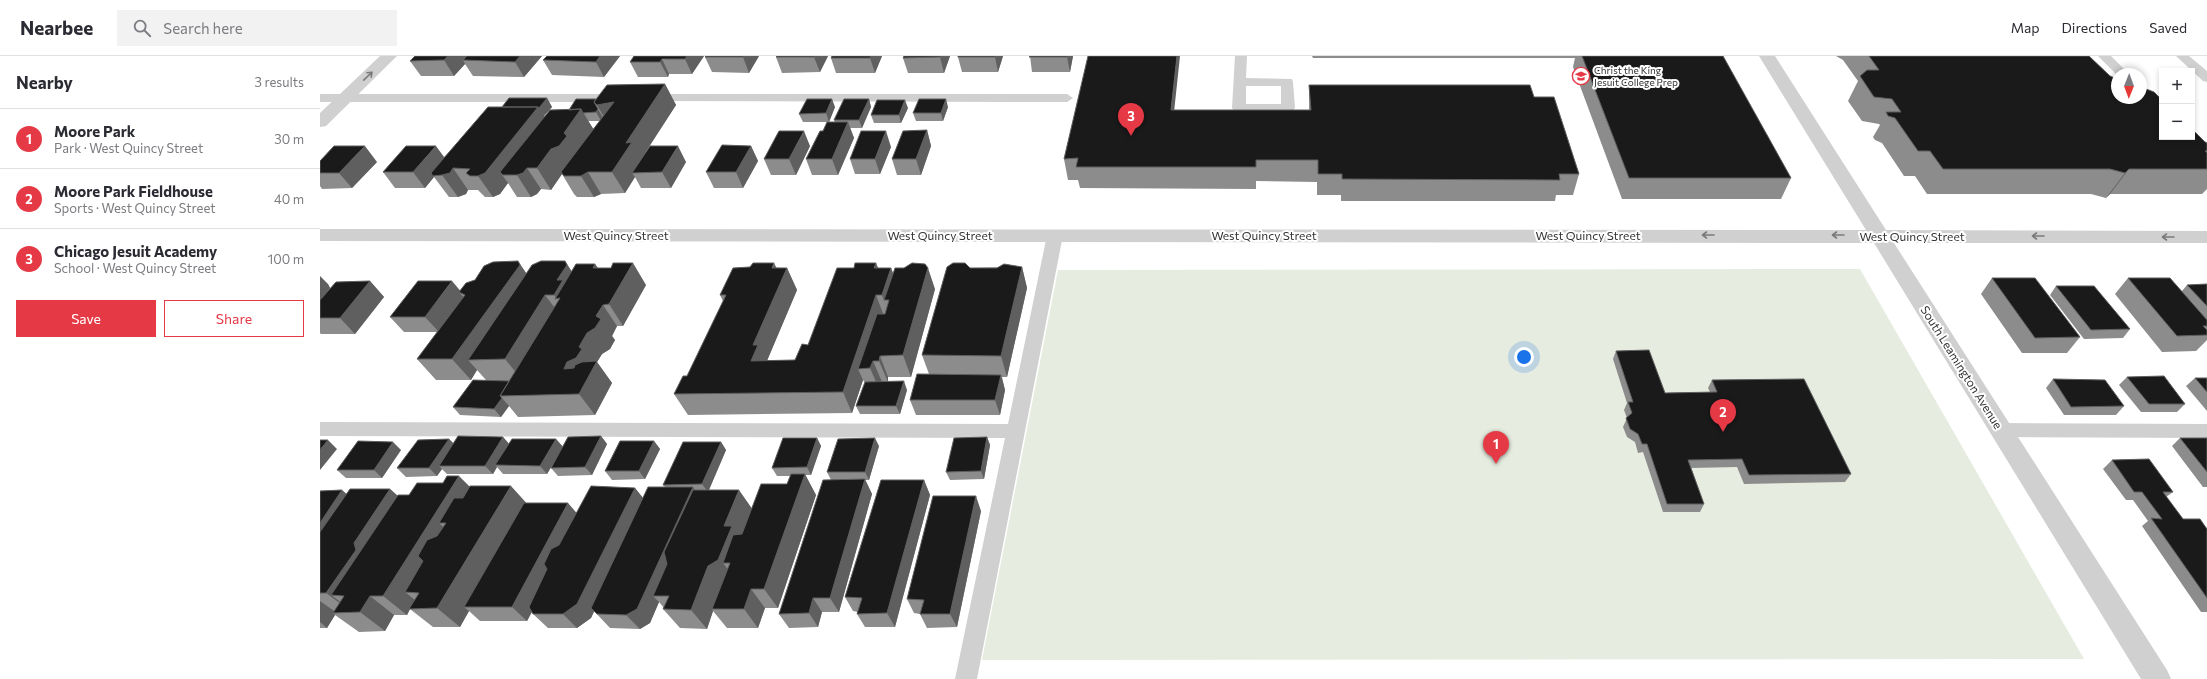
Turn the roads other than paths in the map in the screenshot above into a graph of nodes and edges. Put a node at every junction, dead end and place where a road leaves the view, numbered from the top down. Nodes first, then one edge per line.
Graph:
1 (389, 56) edge
2 (1241, 56) edge
3 (1767, 56) edge
4 (2104, 56) edge
5 (2182, 56) edge
6 (2117, 68) edge
7 (2207, 78) edge
8 (1240, 82) dead end
9 (320, 98) edge
10 (345, 98) junction
11 (1067, 98) dead end
12 (320, 122) edge
13 (320, 235) edge
14 (1055, 235) junction
15 (1879, 235) junction
16 (2207, 237) edge
17 (320, 430) edge
18 (1016, 430) junction
19 (2001, 430) junction
20 (2207, 431) edge
21 (966, 679) edge
22 (2157, 679) edge

10 -> 1 street
2 - 8 lane
3 - 15 street, South Leamington Avenue
4 - 6 lane
5 - 7 lane
9 - 10 lane
10 - 11 lane
10 - 12 street
13 - 14 street, West Quincy Street
15 -> 14 street, West Quincy Street
14 - 18 lane
16 -> 15 street, West Quincy Street
15 - 19 street, South Leamington Avenue
17 - 18 lane
18 - 21 lane
19 - 20 lane
19 - 22 street, South Leamington Avenue

